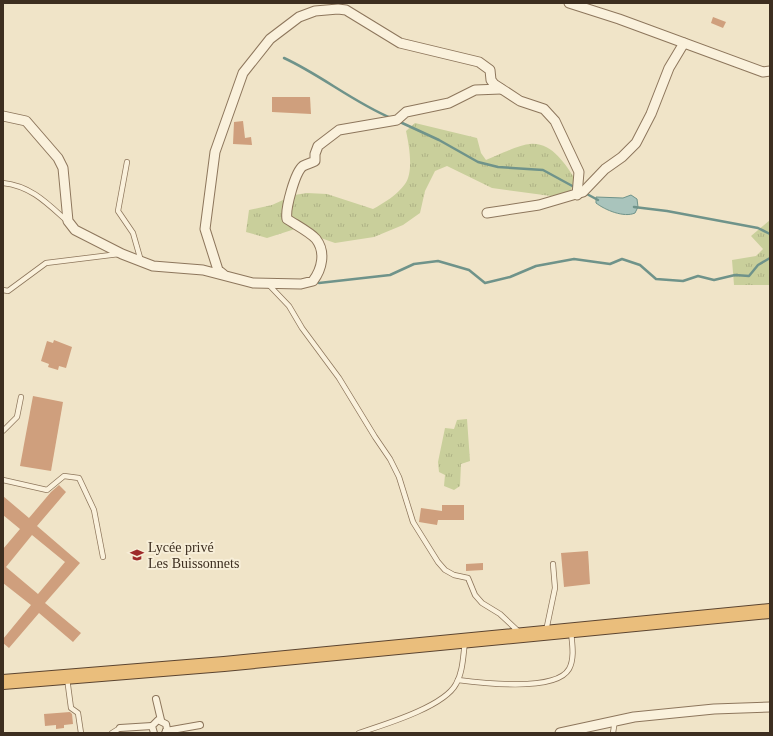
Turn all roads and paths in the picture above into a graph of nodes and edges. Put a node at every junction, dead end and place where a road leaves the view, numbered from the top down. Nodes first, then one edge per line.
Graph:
1 (568, 3) edge
2 (684, 43) junction
3 (770, 71) edge
4 (501, 89) junction
5 (3, 116) edge
6 (127, 162) dead end
7 (3, 183) edge
8 (577, 195) junction
9 (487, 214) dead end
10 (68, 222) junction
11 (122, 254) junction
12 (141, 261) junction
13 (223, 274) junction
14 (267, 283) junction
15 (3, 290) edge
16 (21, 397) dead end
17 (3, 431) edge
18 (3, 480) edge
19 (103, 556) dead end
20 (553, 564) dead end
21 (770, 611) edge
22 (571, 630) junction
23 (546, 632) junction
24 (522, 635) junction
25 (465, 640) junction
26 (67, 676) junction
27 (458, 680) junction
28 (3, 682) edge
29 (156, 700) dead end
30 (770, 707) edge
31 (161, 720) junction
32 (615, 720) junction
33 (200, 725) dead end
34 (152, 726) junction
35 (120, 728) joint
36 (165, 732) edge
37 (81, 733) edge
38 (112, 733) edge
39 (154, 733) edge
40 (359, 733) edge
41 (560, 733) edge
42 (613, 733) edge

1 - 2 street
2 - 3 street
2 - 8 street
4 - 8 street
4 - 13 street
4 - 14 street
5 - 10 street
6 - 12 lane
7 - 10 lane
8 - 9 street
10 - 11 street
11 - 12 street
11 - 15 lane
12 - 13 street
13 - 14 street
14 - 24 lane
16 - 17 lane
18 - 19 lane
20 - 23 lane
21 - 22 highway
22 - 23 highway
22 - 27 lane
23 - 24 highway
24 - 25 highway
25 - 26 highway
25 - 27 lane
26 - 28 highway
26 - 37 lane
27 - 40 lane
29 - 31 street
30 - 32 street
31 - 34 street
31 - 36 street
32 - 41 street
32 - 42 lane
33 - 36 street
34 - 35 street
34 - 39 street
35 - 38 lane

